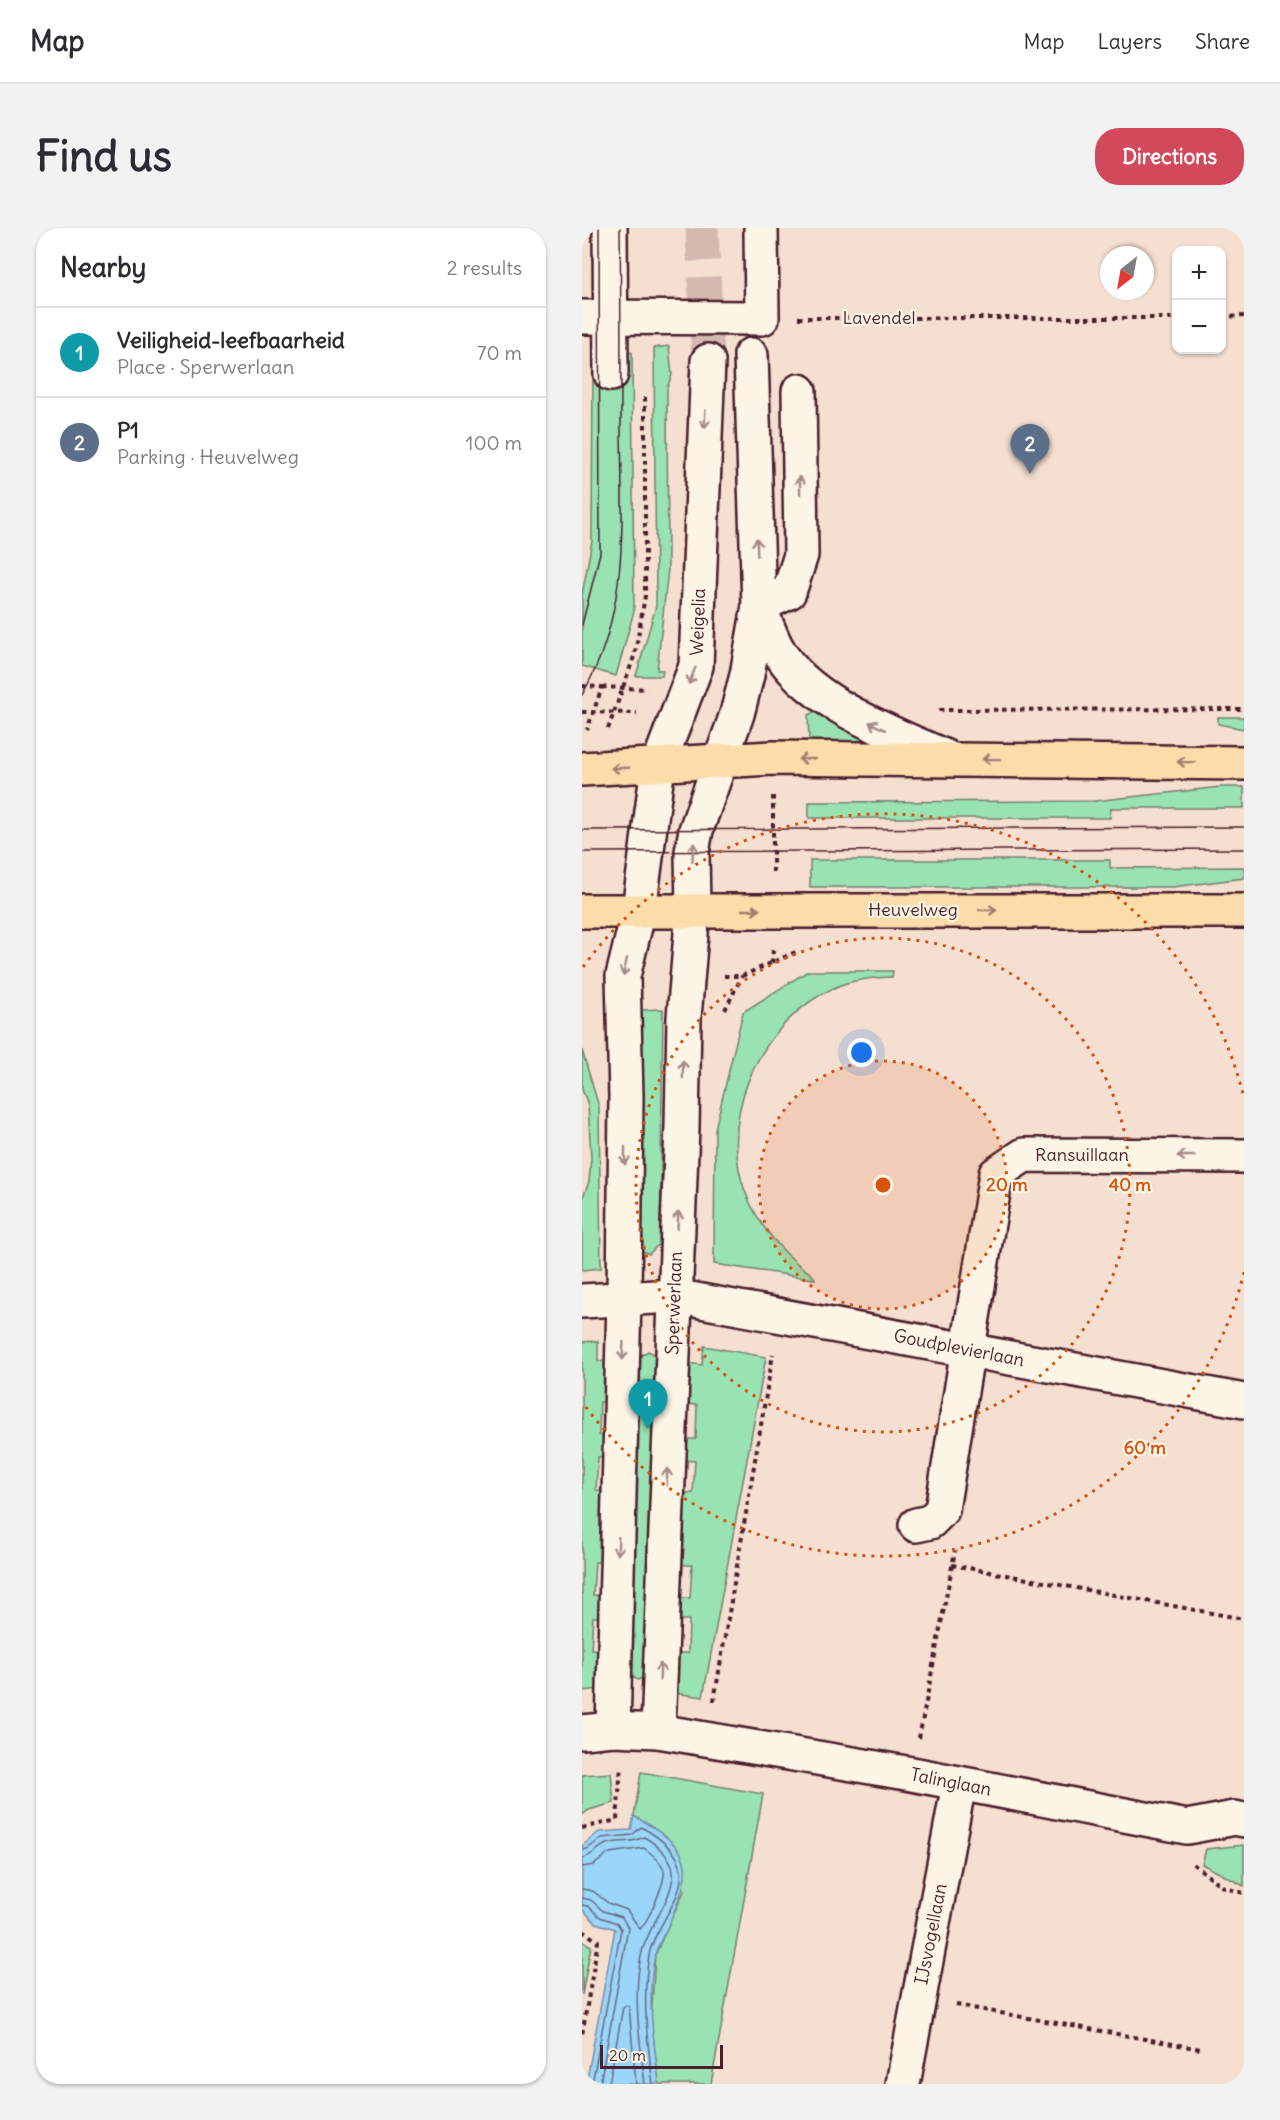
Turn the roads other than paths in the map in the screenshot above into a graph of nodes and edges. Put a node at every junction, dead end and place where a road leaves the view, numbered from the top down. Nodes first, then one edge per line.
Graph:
1 (610, 228) edge
2 (761, 228) edge
3 (596, 317) edge
4 (751, 355) dead end
5 (708, 361) tunnel mouth
6 (611, 374) dead end
7 (799, 391) dead end
8 (759, 606) junction
9 (950, 759) junction
10 (720, 763) junction
11 (1244, 763) edge
12 (658, 766) junction
13 (582, 769) edge
14 (639, 910) junction
15 (693, 910) junction
16 (582, 911) edge
17 (1244, 912) edge
18 (1244, 1156) edge
19 (674, 1296) junction
20 (624, 1299) junction
21 (582, 1301) edge
22 (966, 1349) junction
23 (1244, 1401) edge
24 (916, 1525) dead end
25 (597, 1730) edge
26 (658, 1731) junction
27 (959, 1784) junction
28 (1244, 1820) edge
29 (903, 2084) edge

1 - 3 street
2 - 3 street
3 - 6 street
8 -> 4 street
5 -> 12 street, Weigelia
8 -> 7 street
9 -> 8 street
8 - 10 street
9 -> 10 main road
11 -> 9 main road
10 - 12 main road
15 -> 10 street
12 -> 13 main road
12 - 14 street, Weigelia
14 - 15 main road, Heuvelweg
14 - 16 main road, Heuvelweg
14 -> 20 street
15 -> 17 main road, Heuvelweg
19 -> 15 street, Sperwerlaan
18 -> 22 street, Ransuillaan
19 - 20 street, Goudplevierlaan
19 - 22 street, Goudplevierlaan
26 -> 19 street, Sperwerlaan
20 - 21 street, Goudplevierlaan
20 -> 25 street
22 - 23 street, Goudplevierlaan
22 - 24 street, Ransuillaan
25 - 26 street, Talinglaan
26 - 27 street, Talinglaan
27 - 28 street, Talinglaan
27 - 29 street, IJsvogellaan

